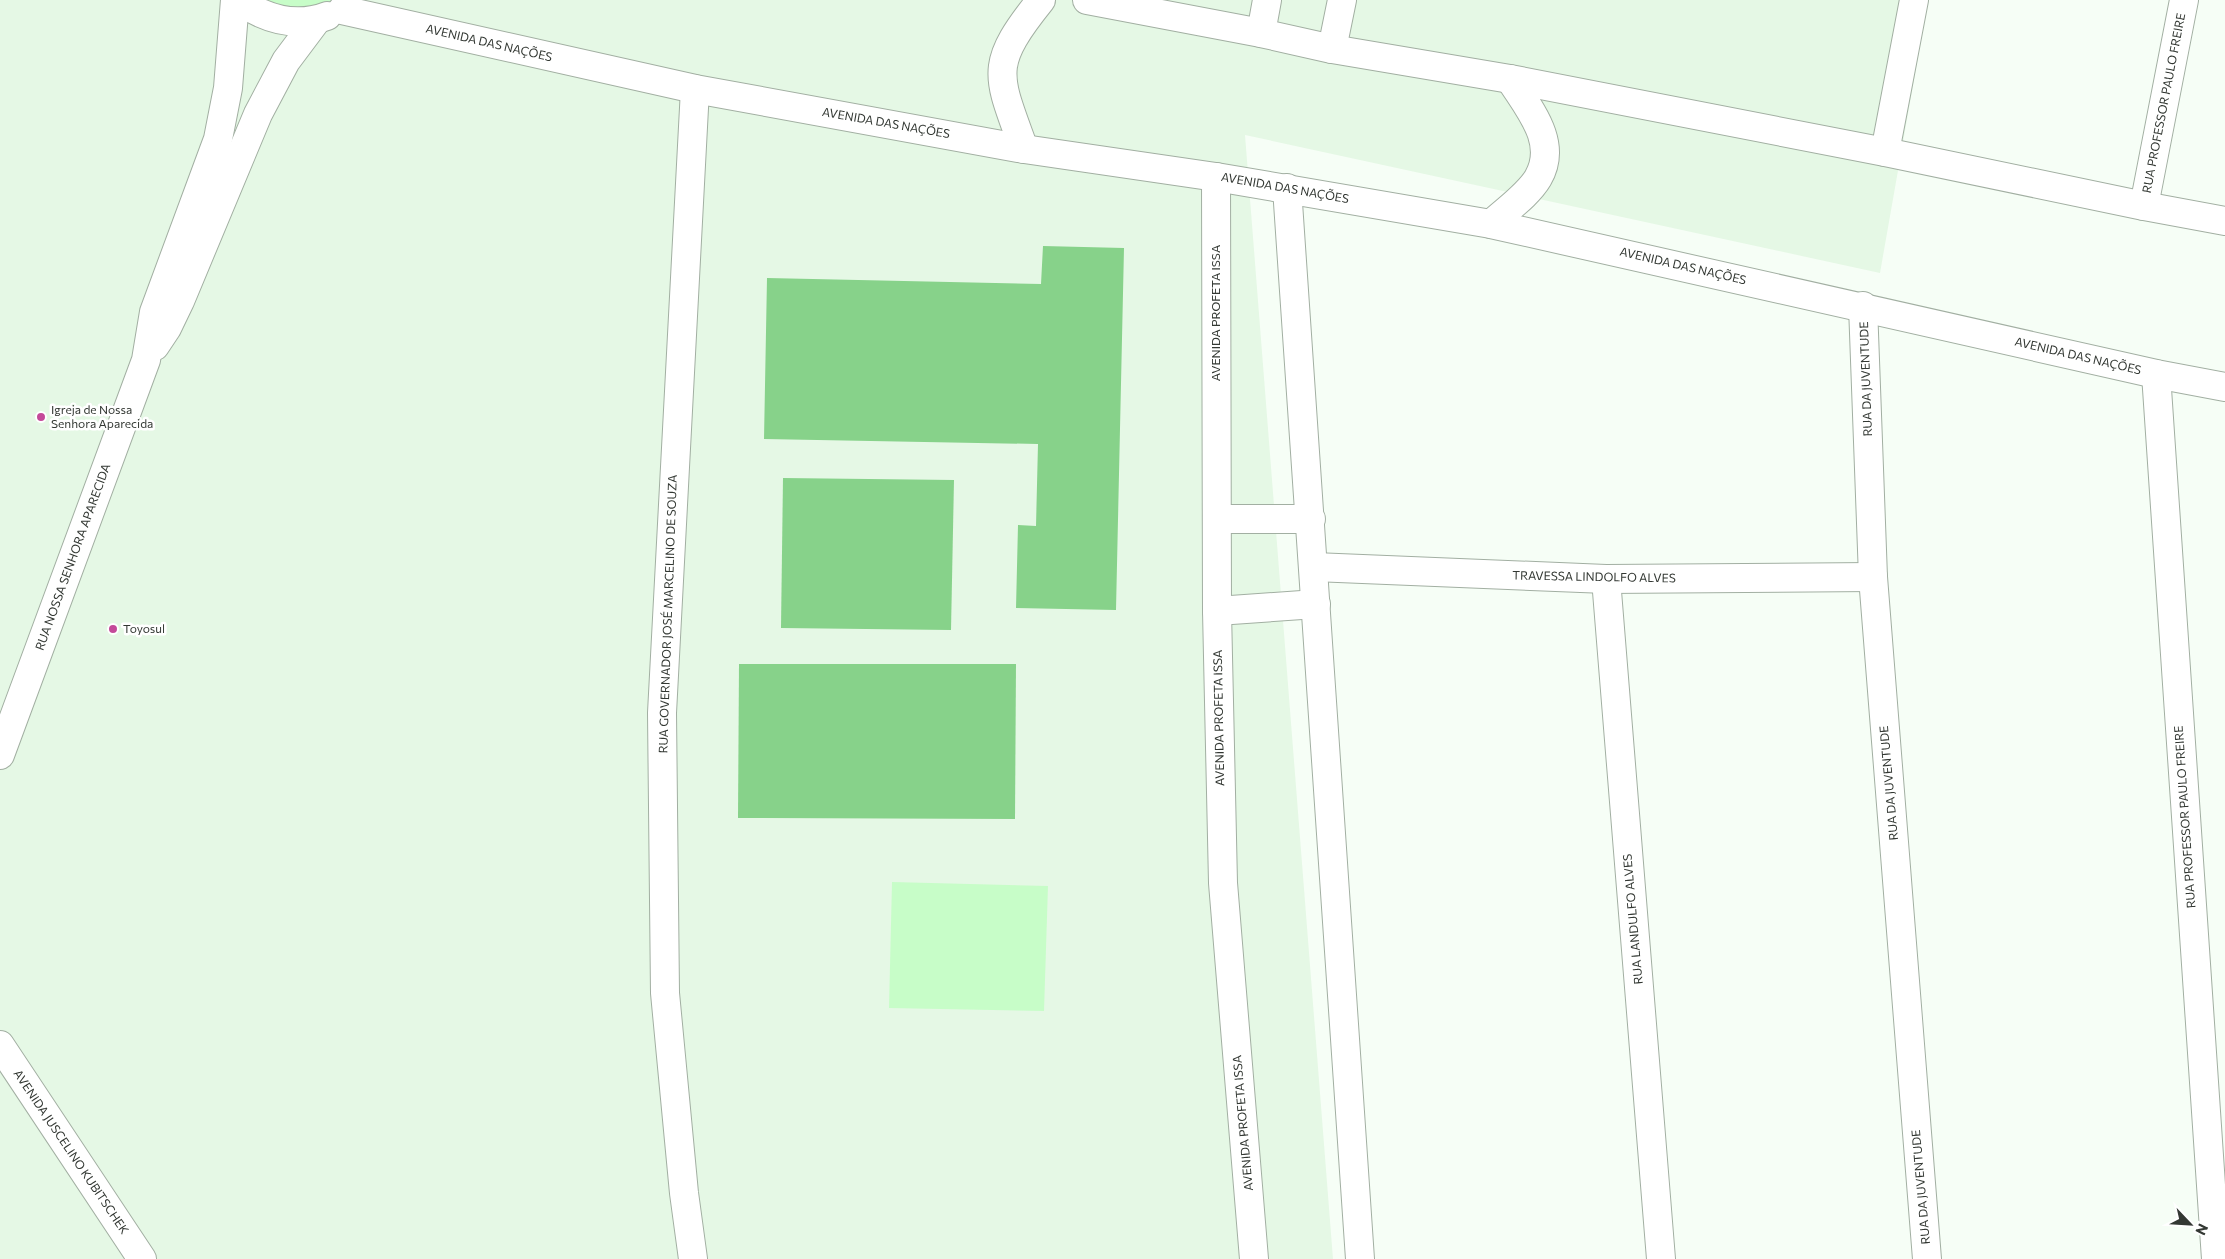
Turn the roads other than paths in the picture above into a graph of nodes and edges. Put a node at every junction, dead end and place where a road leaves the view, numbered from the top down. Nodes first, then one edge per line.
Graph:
1 (236, 0) edge
2 (1041, 0) edge
3 (1087, 0) edge
4 (1267, 0) edge
5 (1342, 0) edge
6 (1914, 0) edge
7 (2184, 0) edge
8 (348, 5) edge
9 (316, 20) junction
10 (1261, 33) junction
11 (1332, 49) junction
12 (1510, 79) junction
13 (695, 88) junction
14 (1024, 149) junction
15 (1885, 152) junction
16 (1216, 176) junction
17 (1287, 188) junction
18 (2144, 206) junction
19 (2225, 221) edge
20 (1491, 224) junction
21 (1863, 306) junction
22 (146, 360) junction
23 (2156, 374) junction
24 (2225, 387) edge
25 (1217, 519) junction
26 (1311, 519) junction
27 (1314, 567) junction
28 (1873, 577) junction
29 (1606, 579) junction
30 (1316, 604) junction
31 (1216, 611) junction
32 (0, 754) edge
33 (0, 1045) edge
34 (142, 1259) edge
35 (693, 1259) edge
36 (1254, 1259) edge
37 (1360, 1259) edge
38 (1661, 1259) edge
39 (1927, 1259) edge
40 (2216, 1259) edge

1 - 9 street
1 - 22 street, RUA NOSSA SENHORA APARECIDA
2 - 14 street
3 - 10 street
4 - 10 street
5 - 11 street
6 - 15 street
7 - 18 street, RUA PROFESSOR PAULO FREIRE
8 - 9 street
8 - 13 street, AVENIDA DAS NAÇÕES
9 - 22 street, RUA NOSSA SENHORA APARECIDA
10 - 11 street
11 - 12 street
12 - 15 street
12 - 20 street
13 - 14 street, AVENIDA DAS NAÇÕES
13 - 35 street, RUA GOVERNADOR JOSÉ MARCELINO DE SOUZA
14 - 16 street, AVENIDA DAS NAÇÕES
15 - 18 street
16 - 17 street, AVENIDA DAS NAÇÕES
16 - 25 street, AVENIDA PROFETA ISSA
17 - 20 street, AVENIDA DAS NAÇÕES
17 - 26 street
18 - 19 street
20 - 21 street, AVENIDA DAS NAÇÕES
21 - 23 street, AVENIDA DAS NAÇÕES
21 - 28 street, RUA DA JUVENTUDE
22 - 32 street, RUA NOSSA SENHORA APARECIDA
23 - 24 street, AVENIDA DAS NAÇÕES
23 - 40 street, RUA PROFESSOR PAULO FREIRE
25 - 26 street
25 - 31 street, AVENIDA PROFETA ISSA
26 - 27 street
27 - 29 street, TRAVESSA LINDOLFO ALVES
27 - 30 street
28 - 29 street, TRAVESSA LINDOLFO ALVES
28 - 39 street, RUA DA JUVENTUDE
29 - 38 street, RUA LANDULFO ALVES
30 - 31 street
30 - 37 street
31 - 36 street, AVENIDA PROFETA ISSA
33 - 34 street, AVENIDA JUSCELINO KUBITSCHEK

